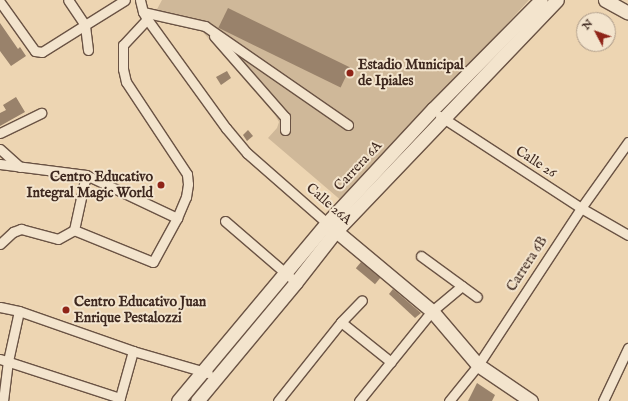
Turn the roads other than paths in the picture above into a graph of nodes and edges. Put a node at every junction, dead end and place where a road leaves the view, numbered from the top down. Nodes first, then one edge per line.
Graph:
1 (68, 0) edge
2 (125, 0) edge
3 (140, 0) edge
4 (541, 0) edge
5 (557, 0) edge
6 (605, 0) edge
7 (0, 2) edge
8 (628, 12) edge
9 (145, 16) junction
10 (85, 25) junction
11 (205, 26) junction
12 (88, 50) dead end
13 (433, 109) junction
14 (41, 113) dead end
15 (443, 119) junction
16 (348, 125) dead end
17 (285, 130) dead end
18 (0, 133) edge
19 (628, 142) edge
20 (0, 149) edge
21 (0, 164) edge
22 (20, 167) junction
23 (86, 176) junction
24 (581, 208) junction
25 (177, 218) junction
26 (225, 221) dead end
27 (331, 227) junction
28 (74, 230) junction
29 (628, 235) edge
30 (0, 244) edge
31 (421, 256) dead end
32 (286, 272) junction
33 (296, 282) junction
34 (462, 286) junction
35 (477, 297) dead end
36 (362, 300) dead end
37 (0, 307) edge
38 (432, 310) junction
39 (19, 311) junction
40 (341, 322) junction
41 (628, 348) edge
42 (133, 351) junction
43 (4, 360) edge
44 (391, 362) junction
45 (478, 365) junction
46 (205, 371) junction
47 (216, 380) junction
48 (120, 399) edge
49 (3, 401) edge
50 (178, 401) edge
51 (196, 401) edge
52 (278, 401) edge
53 (359, 401) edge
54 (449, 401) edge
55 (531, 401) edge
56 (603, 401) edge

1 - 10 street
2 - 10 street
3 - 9 street, Calle 26A
4 - 13 street, Carrera 6A
5 - 15 street, Carrera 6A
6 - 8 street
7 - 10 street
9 - 11 street
9 - 25 street
9 - 27 street, Calle 26A
10 - 12 street
11 - 16 street
11 - 17 street
13 - 15 street, Calle 26
13 - 27 street, Carrera 6A
14 - 18 street
15 - 24 street, Calle 26
15 - 27 street, Carrera 6A
19 - 24 street, Carrera 6B
20 - 22 street
21 - 22 street
22 - 23 street
23 - 25 street
23 - 28 street
24 - 29 street, Calle 26
24 - 45 street, Carrera 6B
25 - 28 street
26 - 32 street
27 - 32 street, Carrera 6A
27 - 33 street, Carrera 6A
27 - 38 street, Calle 26A
28 - 30 street
31 - 34 street
32 - 33 street
32 - 46 street, Carrera 6A
33 - 47 street, Carrera 6A
34 - 35 street
34 - 38 street
36 - 40 street
37 - 39 street
38 - 44 street
38 - 45 street, Calle 26A
39 - 42 street
39 - 43 street
40 - 44 street
40 - 52 street
41 - 56 street
42 - 46 street
42 - 48 street
43 - 48 street
43 - 49 street
44 - 53 street
45 - 54 street, Carrera 6B
45 - 55 street, Calle 26A
46 - 47 street
46 - 50 street, Carrera 6A
47 - 51 street, Carrera 6A

